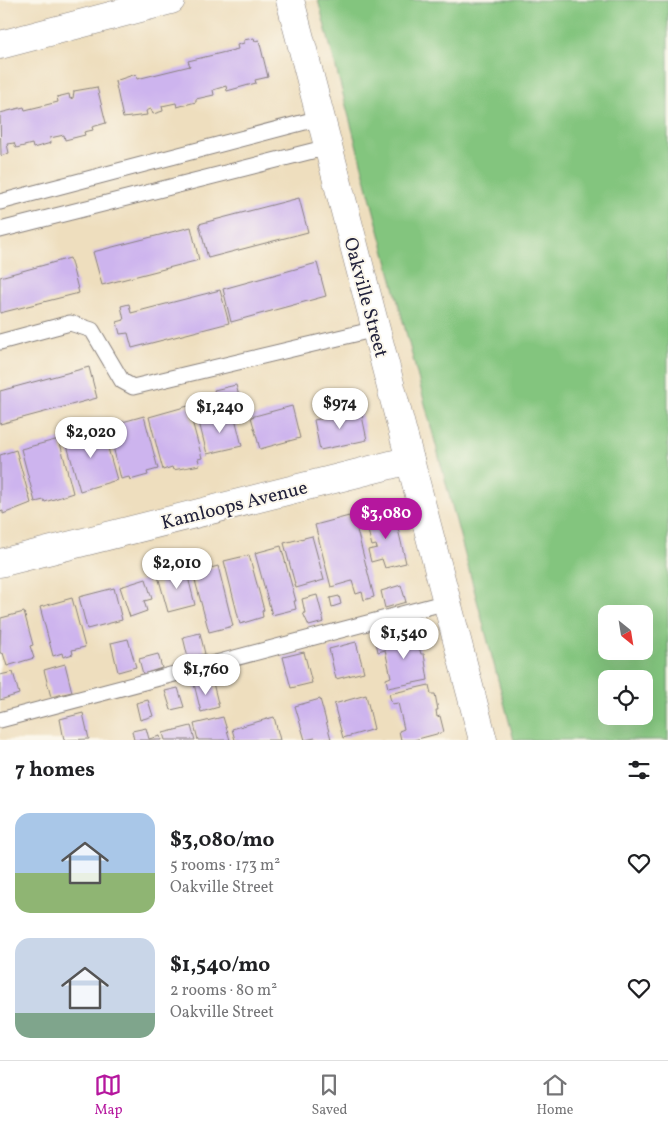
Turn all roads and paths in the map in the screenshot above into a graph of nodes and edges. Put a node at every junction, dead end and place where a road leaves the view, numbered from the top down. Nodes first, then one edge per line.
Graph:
1 (171, 0) edge
2 (290, 0) edge
3 (0, 45) edge
4 (320, 118) junction
5 (328, 146) junction
6 (0, 202) edge
7 (0, 230) edge
8 (376, 329) junction
9 (0, 342) edge
10 (410, 460) junction
11 (0, 563) edge
12 (447, 602) junction
13 (0, 720) edge
14 (483, 740) edge

1 - 3 street
2 - 4 street, Oakville Street
4 - 5 street, Oakville Street
4 - 6 lane
5 - 7 lane
5 - 8 street, Oakville Street
8 - 9 lane
8 - 10 street, Oakville Street
10 - 11 street, Kamloops Avenue
10 - 12 street, Oakville Street
12 - 13 lane
12 - 14 street, Oakville Street

